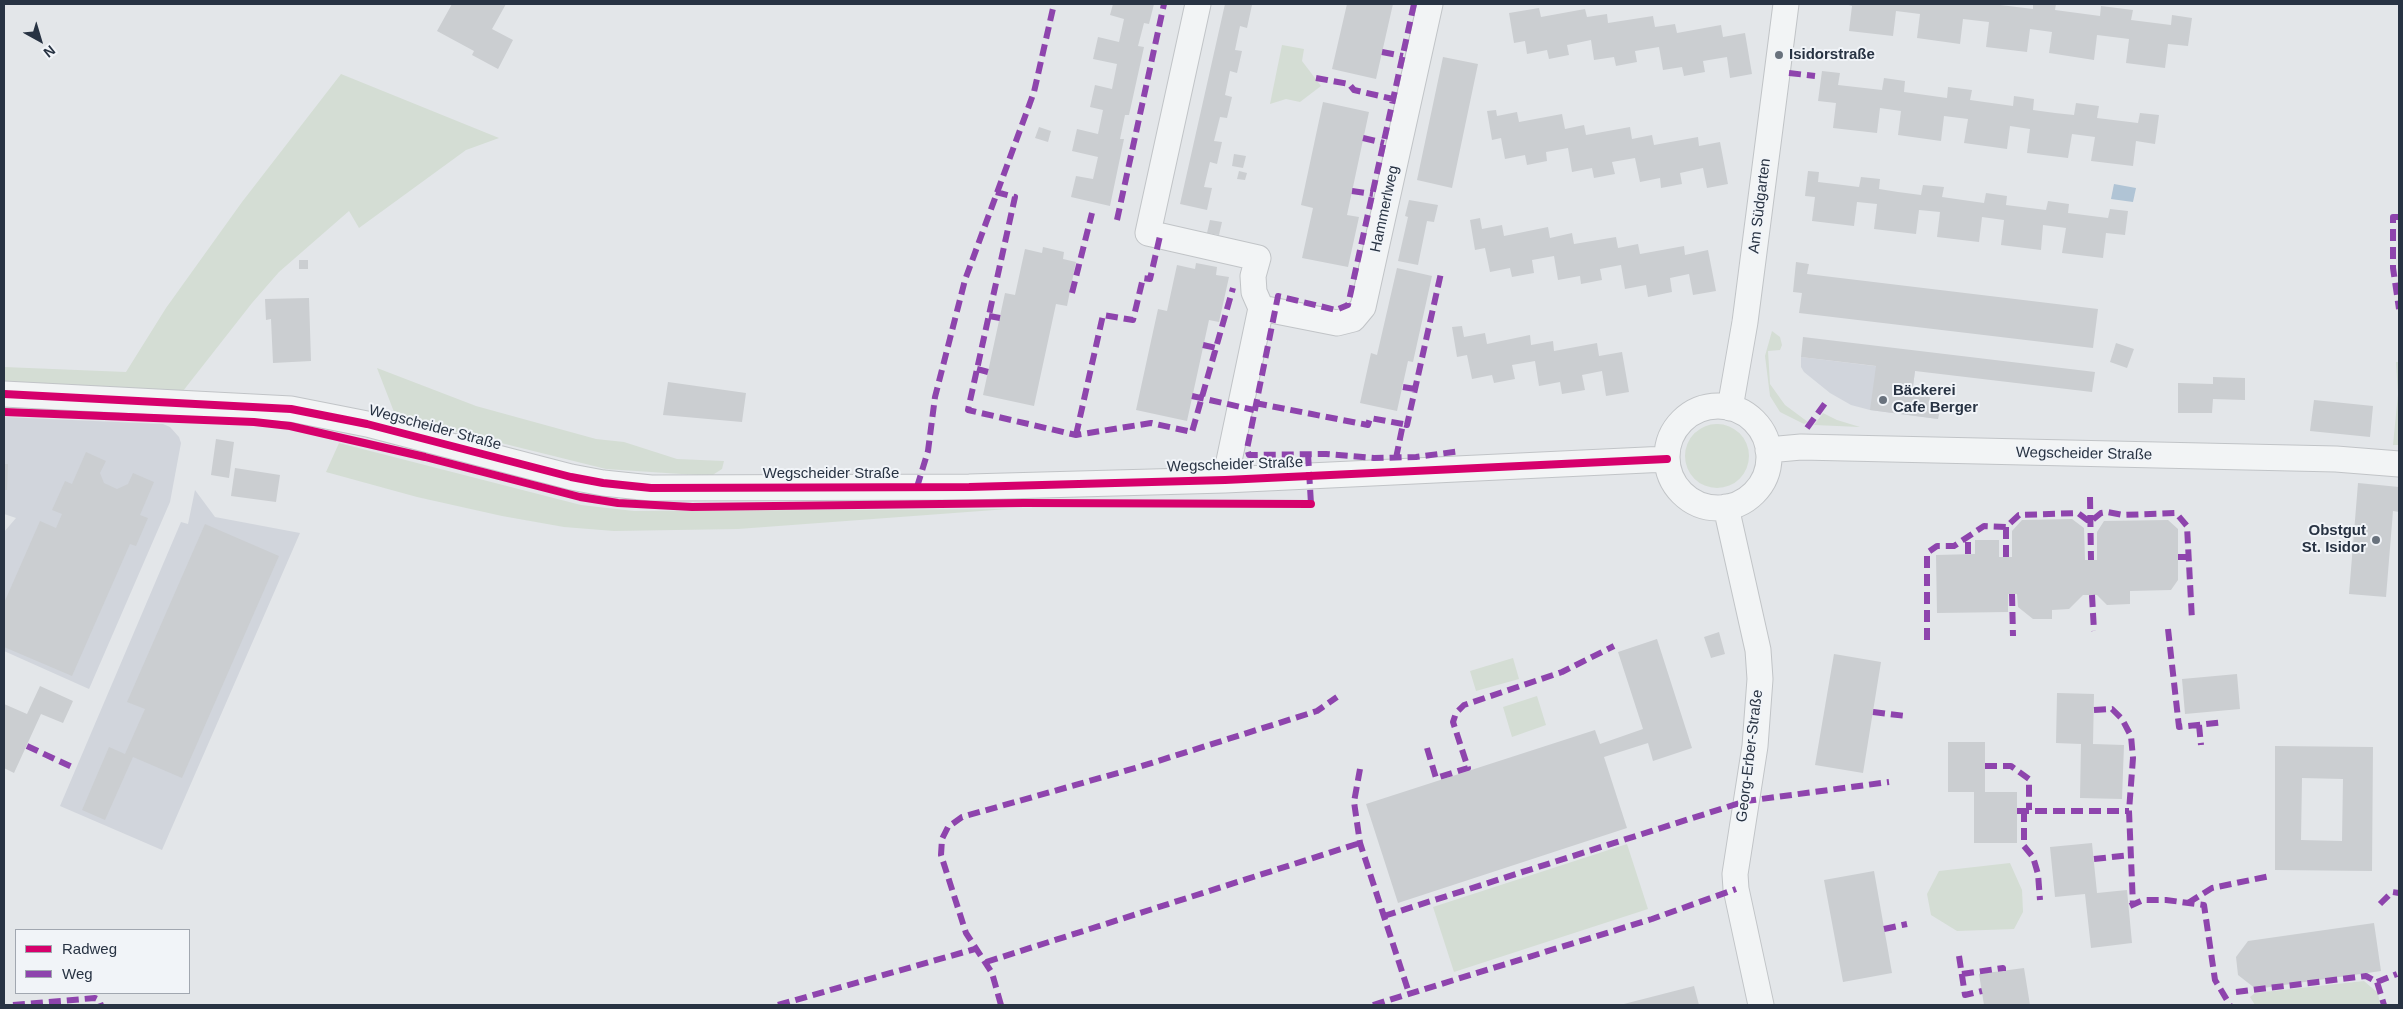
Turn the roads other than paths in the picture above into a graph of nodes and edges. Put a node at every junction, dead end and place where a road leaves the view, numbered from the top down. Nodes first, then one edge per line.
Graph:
1 (1198, 4) edge
2 (1430, 4) edge
3 (1786, 4) edge
4 (1262, 308) junction
5 (4, 394) edge
6 (1730, 408) junction
7 (1768, 450) junction
8 (1666, 459) junction
9 (2399, 464) edge
10 (1225, 480) junction
11 (1726, 508) junction
12 (1761, 1005) edge

1 - 4 street
2 - 4 street, Hammerlweg
3 - 6 street, Am Südgarten
4 - 10 street
5 - 10 street, Wegscheider Straße
6 - 7 street
6 - 8 street
7 - 9 street, Wegscheider Straße
7 - 11 street
8 - 10 street, Wegscheider Straße
8 - 11 street
11 - 12 street, Georg-Erber-Straße

